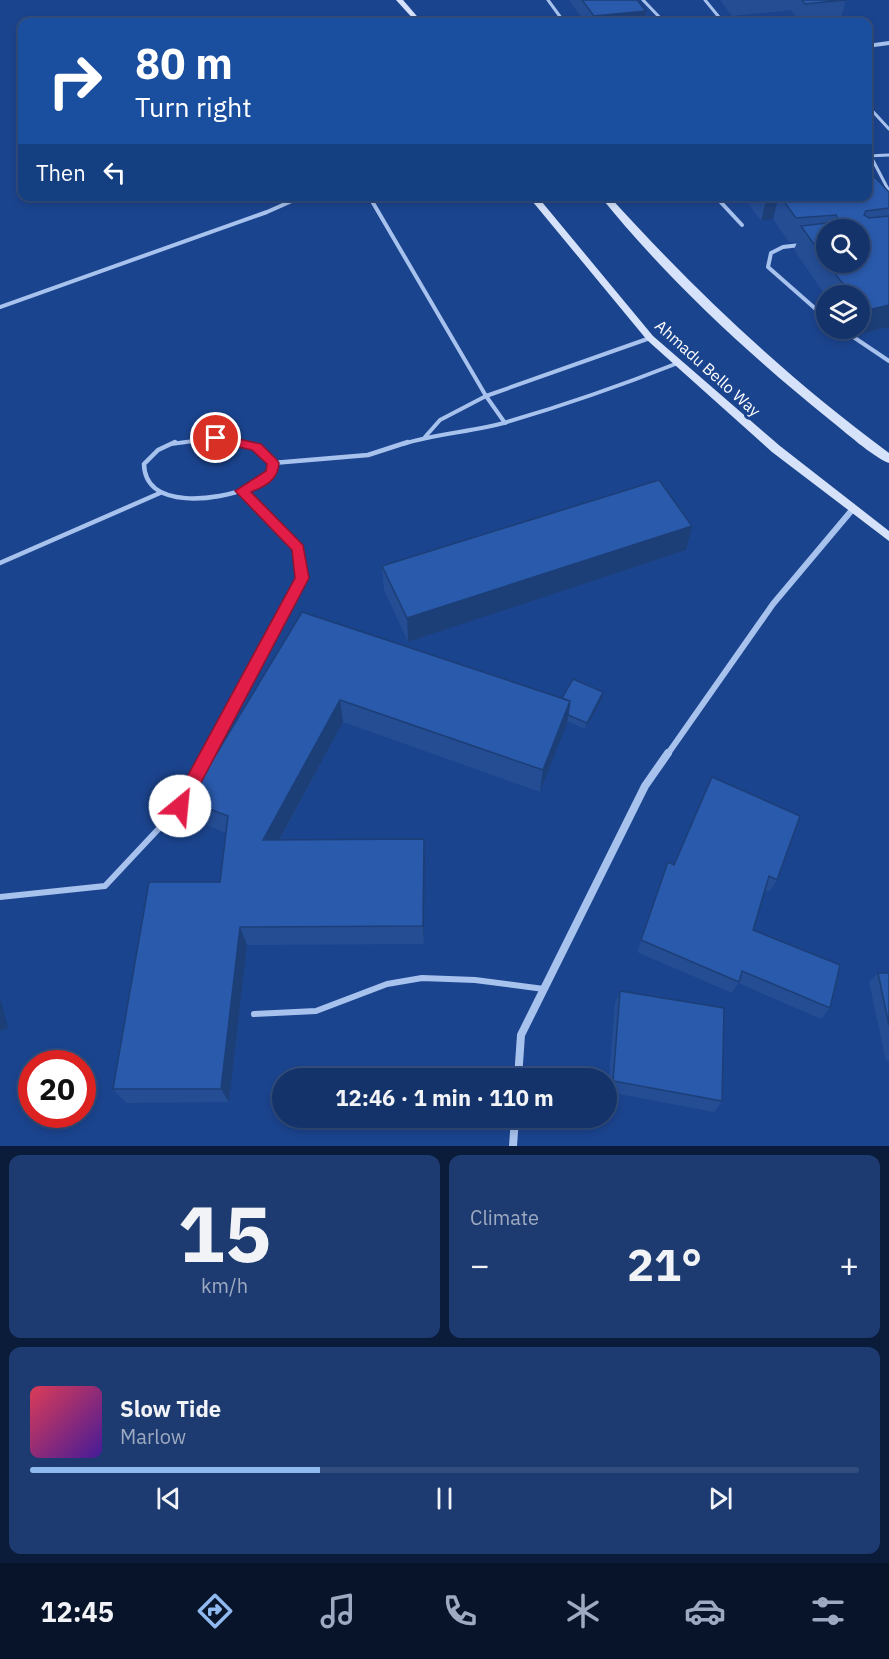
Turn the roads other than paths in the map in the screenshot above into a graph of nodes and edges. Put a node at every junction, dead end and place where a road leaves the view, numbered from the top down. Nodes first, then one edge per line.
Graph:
1 (399, 0) edge
2 (548, 0) edge
3 (644, 0) edge
4 (705, 0) edge
5 (415, 18) edge
6 (561, 18) edge
7 (660, 18) edge
8 (720, 18) edge
9 (889, 44) edge
10 (872, 46) edge
11 (872, 110) edge
12 (889, 129) edge
13 (889, 155) edge
14 (872, 156) edge
15 (872, 161) edge
16 (889, 191) edge
17 (292, 201) edge
18 (372, 201) edge
19 (536, 201) edge
20 (609, 201) edge
21 (720, 201) edge
22 (742, 225) dead end
23 (805, 245) edge
24 (0, 307) edge
25 (816, 309) edge
26 (650, 338) junction
27 (856, 339) edge
28 (889, 361) edge
29 (678, 363) junction
30 (486, 396) junction
31 (505, 423) junction
32 (424, 438) junction
33 (889, 459) edge
34 (273, 463) junction
35 (242, 491) junction
36 (160, 493) junction
37 (852, 510) junction
38 (889, 537) edge
39 (0, 563) edge
40 (0, 897) edge
41 (544, 989) junction
42 (254, 1014) dead end
43 (519, 1068) edge
44 (514, 1128) edge
45 (513, 1146) edge

1 - 5 main road
2 - 6 lane
3 - 7 lane
4 - 8 lane
9 - 10 street
11 - 12 lane
13 - 14 lane
15 - 16 lane
17 - 24 lane
18 - 30 lane
19 - 26 main road, Ahmadu Bello Way
20 - 33 main road
21 - 22 lane
23 - 25 lane
26 - 29 main road, Ahmadu Bello Way
26 - 30 lane
27 - 28 lane
29 - 31 lane
29 - 37 main road, Ahmadu Bello Way
30 - 31 lane
30 - 32 lane
31 - 32 lane
32 - 34 lane
34 - 35 lane
34 - 36 lane
35 - 36 lane
35 - 40 lane
36 - 39 lane
37 - 38 main road, Ahmadu Bello Way
37 - 41 street
41 - 42 lane
41 - 43 street
44 - 45 street

